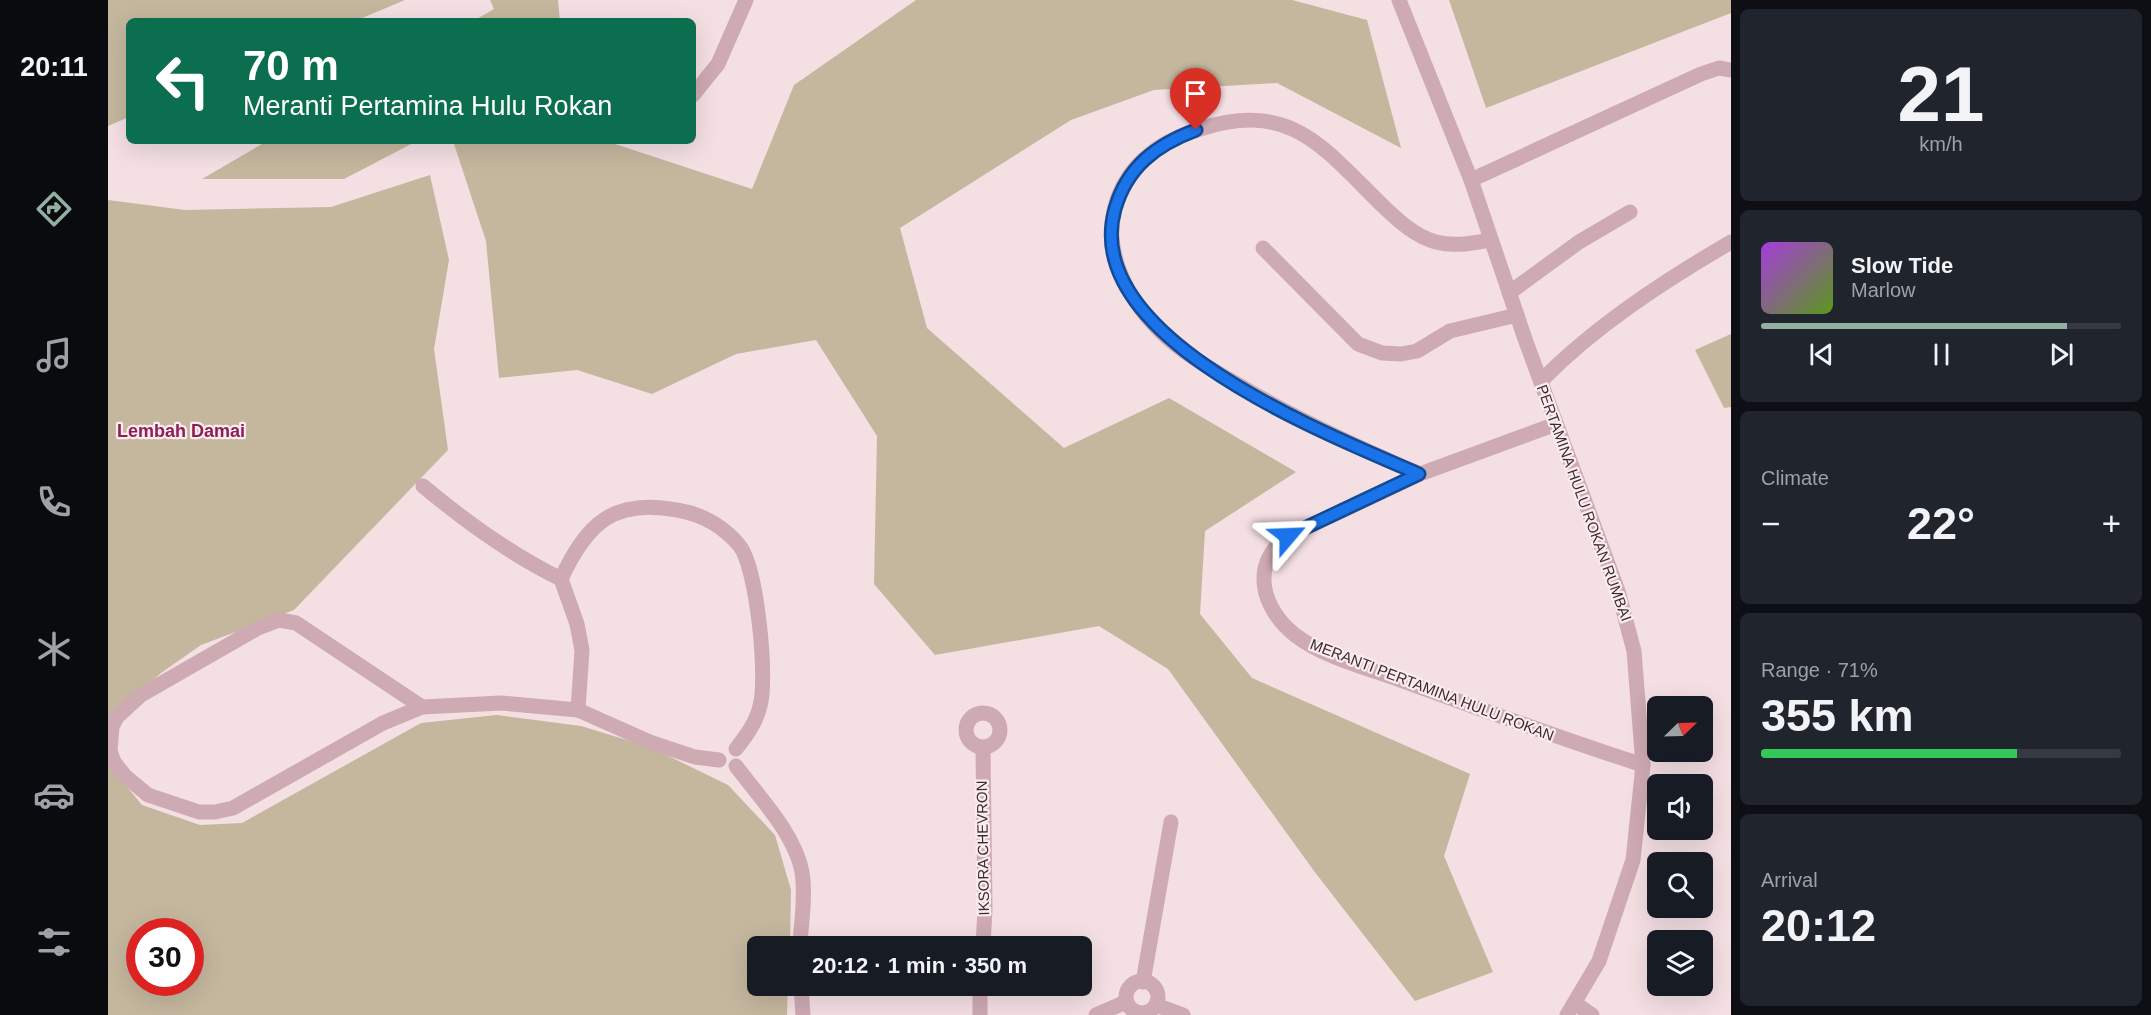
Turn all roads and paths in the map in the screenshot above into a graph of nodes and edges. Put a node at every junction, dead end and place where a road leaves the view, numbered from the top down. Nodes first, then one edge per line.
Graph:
1 (746, 0) edge
2 (1399, 0) edge
3 (1731, 70) edge
4 (696, 91) edge
5 (1471, 180) junction
6 (1630, 212) dead end
7 (1490, 240) junction
8 (1731, 242) edge
9 (1263, 248) dead end
10 (1509, 293) junction
11 (1517, 315) junction
12 (1541, 381) junction
13 (1556, 424) junction
14 (1419, 474) junction
15 (423, 486) dead end
16 (561, 579) junction
17 (422, 707) junction
18 (579, 710) junction
19 (735, 749) junction
20 (982, 749) dead end
21 (719, 760) junction
22 (1643, 765) junction
23 (736, 766) junction
24 (1171, 822) dead end
25 (801, 936) edge
26 (984, 936) edge
27 (1143, 981) junction
28 (802, 996) edge
29 (980, 996) edge
30 (1126, 1002) junction
31 (1155, 1005) junction
32 (1571, 1009) edge
33 (803, 1015) edge
34 (980, 1015) edge
35 (1096, 1015) edge
36 (1183, 1015) edge
37 (1592, 1015) edge

1 - 4 street
2 - 5 street, PERTAMINA HULU ROKAN RUMBAI
3 - 5 street
5 - 7 street, PERTAMINA HULU ROKAN RUMBAI
6 - 10 street
7 - 10 street, PERTAMINA HULU ROKAN RUMBAI
7 - 14 street
8 - 12 street
9 - 11 street
10 - 11 street, PERTAMINA HULU ROKAN RUMBAI
11 - 12 street, PERTAMINA HULU ROKAN RUMBAI
12 - 13 street, PERTAMINA HULU ROKAN RUMBAI
13 - 14 street, MERANTI PERTAMINA HULU ROKAN
13 - 22 street, PERTAMINA HULU ROKAN RUMBAI
14 - 22 street, MERANTI PERTAMINA HULU ROKAN
15 - 16 street
16 - 18 street
16 - 19 street
17 - 17 street
17 - 18 street
18 - 21 street
19 - 21 street
19 - 23 street
20 - 26 street, IKSORA CHEVRON
21 - 23 street
22 - 32 street, PERTAMINA HULU ROKAN RUMBAI
23 - 25 street
24 - 27 street
27 - 30 street
27 - 31 street
28 - 33 street
29 - 34 street
30 - 31 street
30 - 35 street
31 - 36 street
32 - 37 street

